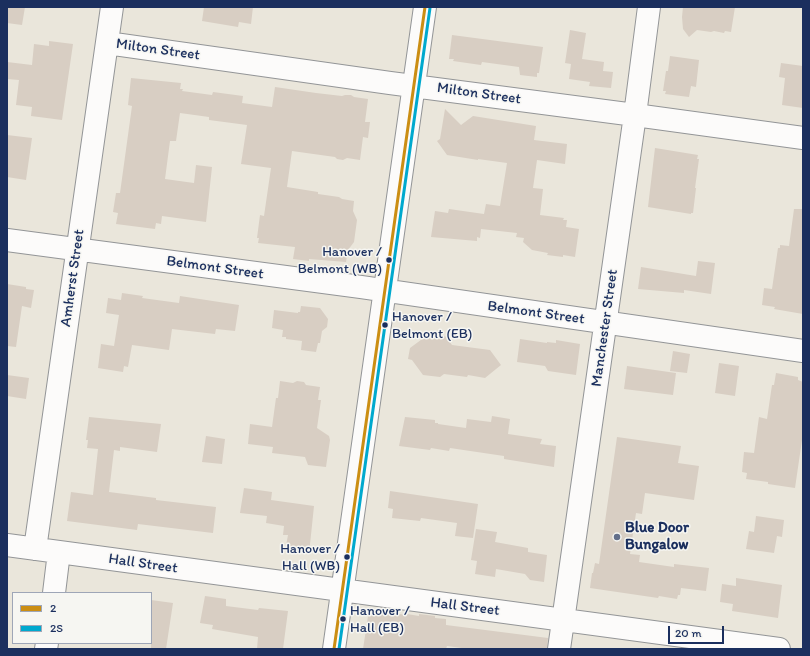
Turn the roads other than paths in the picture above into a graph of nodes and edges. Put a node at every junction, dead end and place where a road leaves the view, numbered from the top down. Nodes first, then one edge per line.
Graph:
1 (112, 7) edge
2 (425, 7) edge
3 (649, 7) edge
4 (107, 42) junction
5 (414, 86) junction
6 (635, 115) junction
7 (803, 138) edge
8 (7, 240) edge
9 (77, 249) junction
10 (385, 291) junction
11 (605, 323) junction
12 (803, 351) edge
13 (7, 545) edge
14 (35, 549) junction
15 (60, 552) junction
16 (341, 591) junction
17 (54, 592) edge
18 (564, 620) junction
19 (334, 649) edge
20 (559, 649) edge
21 (779, 649) edge

1 - 4 street, Amherst Street
2 - 5 street
3 - 6 street, Manchester Street
4 - 5 street, Milton Street
4 - 9 street, Amherst Street
5 - 6 street, Milton Street
5 - 10 street
6 - 7 street, Milton Street
6 - 11 street, Manchester Street
8 - 9 street, Belmont Street
9 - 10 street, Belmont Street
9 - 14 street, Amherst Street
10 - 11 street, Belmont Street
10 - 16 street
11 - 12 street, Belmont Street
11 - 18 street, Manchester Street
13 - 14 street, Hall Street
14 - 15 street, Hall Street
15 - 16 street, Hall Street
15 - 17 street
16 - 18 street, Hall Street
16 - 19 street
18 - 20 street, Manchester Street
18 - 21 street, Hall Street

